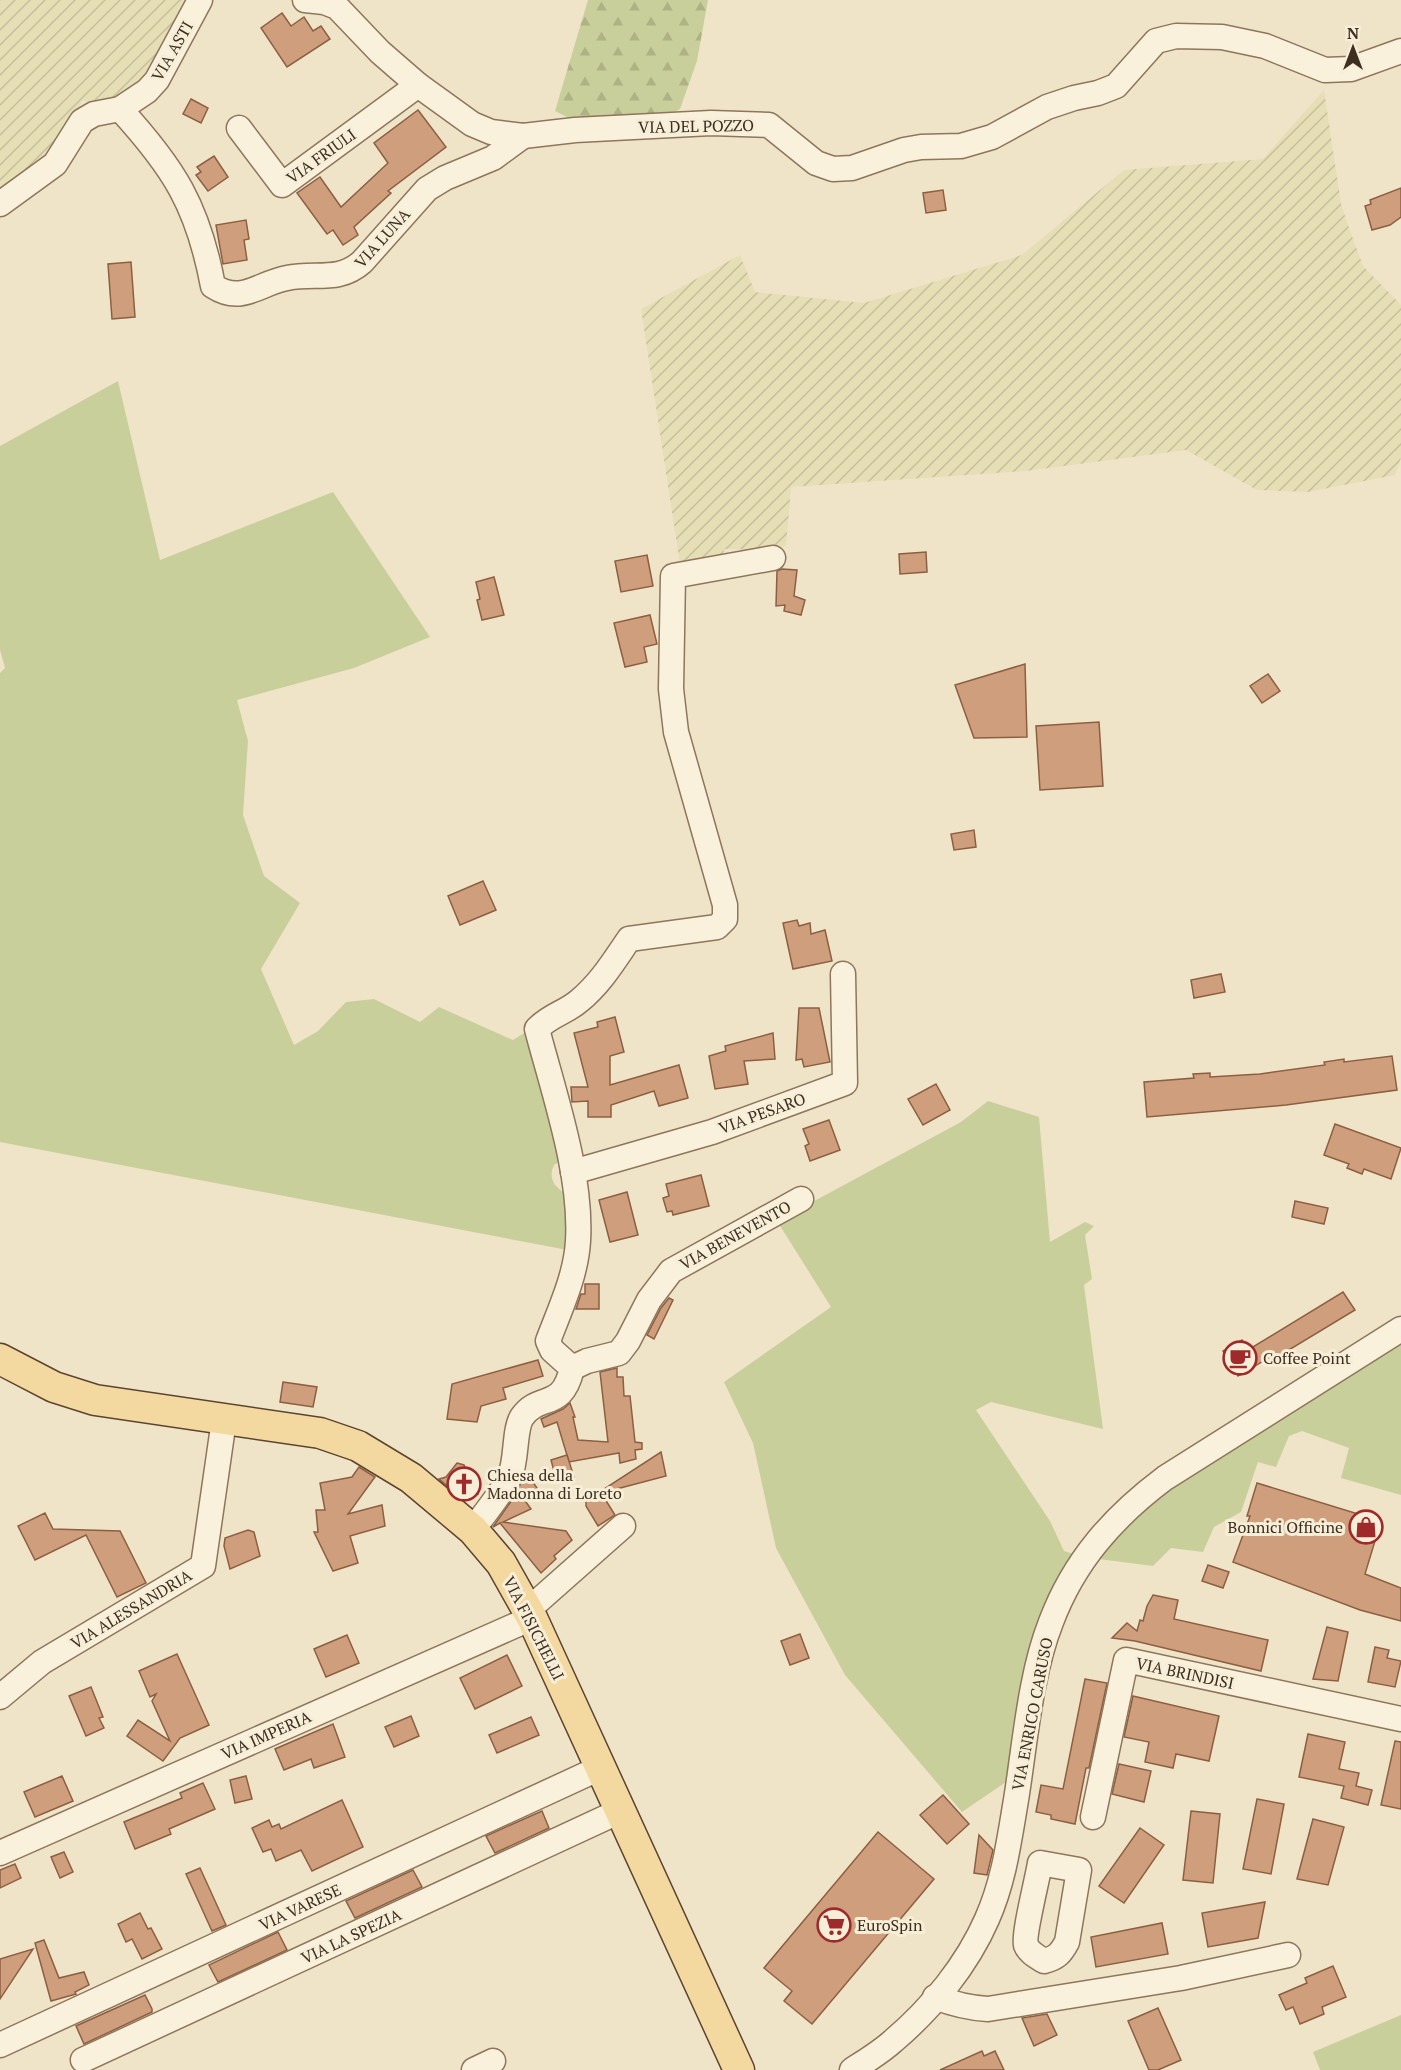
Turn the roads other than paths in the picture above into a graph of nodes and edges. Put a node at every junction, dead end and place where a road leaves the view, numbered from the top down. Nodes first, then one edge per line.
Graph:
1 (200, 0) edge
2 (304, 0) edge
3 (1401, 51) edge
4 (418, 85) junction
5 (120, 109) junction
6 (238, 128) dead end
7 (523, 136) junction
8 (0, 204) edge
9 (773, 558) dead end
10 (843, 974) dead end
11 (573, 1172) junction
12 (801, 1199) dead end
13 (1401, 1329) edge
14 (0, 1359) edge
15 (572, 1368) junction
16 (224, 1420) junction
17 (623, 1526) dead end
18 (473, 1530) junction
19 (530, 1614) junction
20 (0, 1697) edge
21 (1401, 1719) edge
22 (600, 1768) junction
23 (620, 1811) junction
24 (1093, 1817) dead end
25 (0, 1853) edge
26 (1288, 1955) dead end
27 (1044, 1961) dead end
28 (935, 1997) junction
29 (1047, 2001) junction
30 (0, 2045) edge
31 (83, 2060) dead end
32 (741, 2066) edge
33 (852, 2070) edge

1 - 5 street, VIA ASTI
2 - 4 street, VIA DEL POZZO
3 - 7 street, VIA DEL POZZO
4 - 6 street, VIA FRIULI
4 - 7 street, VIA DEL POZZO
5 - 7 street, VIA LUNA
5 - 8 street, VIA ASTI
9 - 11 street
10 - 11 street, VIA PESARO
11 - 15 street
12 - 15 street, VIA BENEVENTO
13 - 28 street, VIA ENRICO CARUSO
14 - 16 main road, VIA FISICHELLI
15 - 18 street
16 - 18 main road, VIA FISICHELLI
16 - 20 street, VIA ALESSANDRIA
17 - 19 street, VIA IMPERIA
18 - 19 main road, VIA FISICHELLI
19 - 22 main road, VIA FISICHELLI
19 - 25 street, VIA IMPERIA
21 - 24 street, VIA BRINDISI
22 - 23 main road, VIA FISICHELLI
22 - 30 street, VIA VARESE
23 - 31 street, VIA LA SPEZIA
23 - 32 main road, VIA FISICHELLI
26 - 29 street
27 - 29 street
28 - 29 street
28 - 33 street, VIA ENRICO CARUSO

